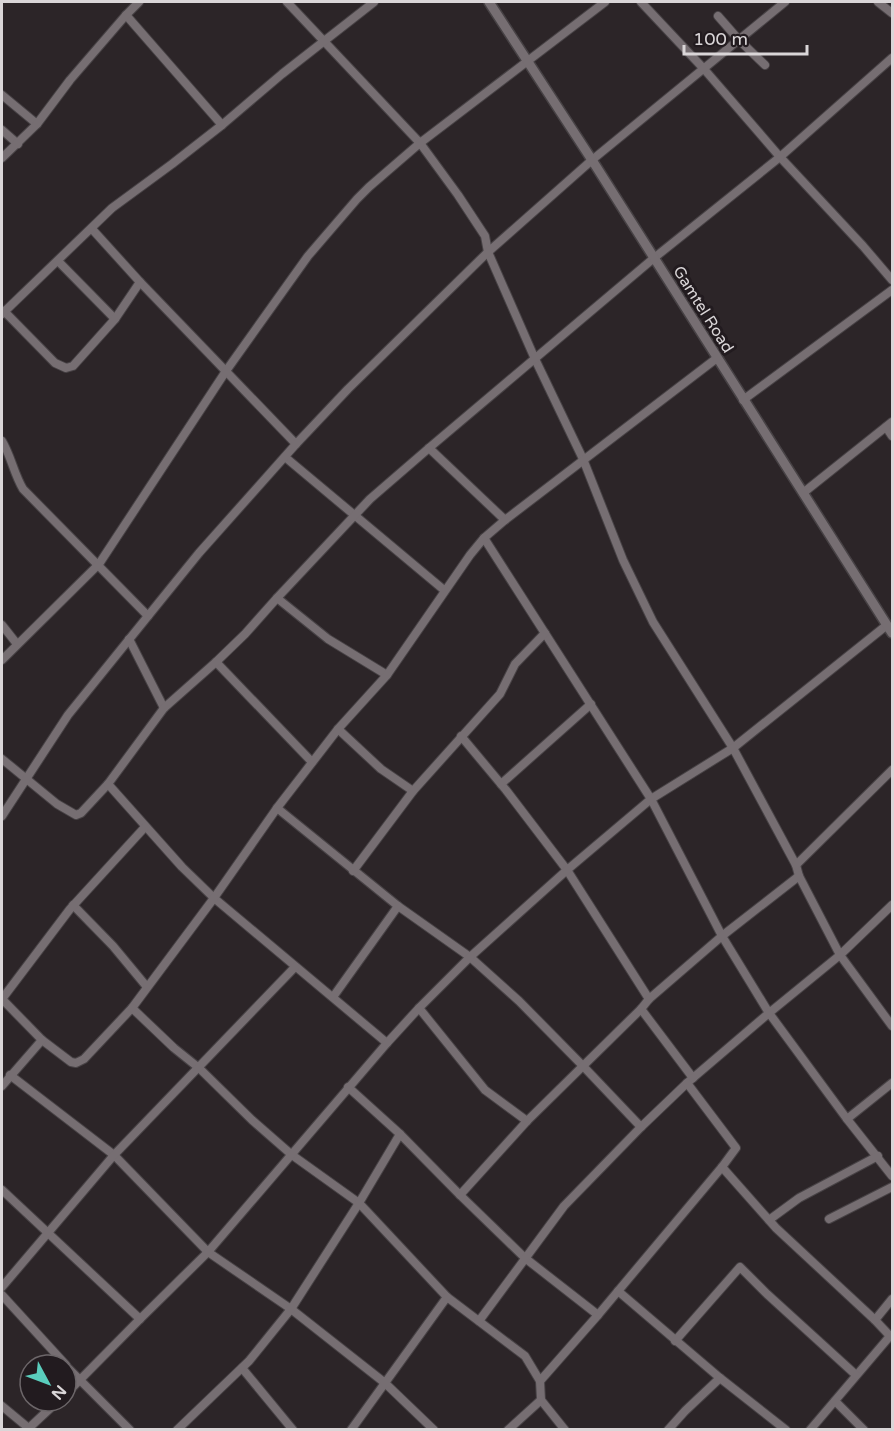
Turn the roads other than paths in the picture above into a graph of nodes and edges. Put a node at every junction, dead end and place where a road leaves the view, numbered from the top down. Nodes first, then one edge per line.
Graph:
1 (140, 2) edge
2 (287, 2) edge
3 (374, 2) edge
4 (489, 2) edge
5 (605, 2) edge
6 (641, 2) edge
7 (785, 2) edge
8 (878, 2) edge
9 (892, 13) edge
10 (126, 15) junction
11 (718, 16) dead end
12 (739, 40) junction
13 (324, 41) junction
14 (892, 58) edge
15 (528, 62) junction
16 (765, 65) dead end
17 (704, 69) junction
18 (2, 95) edge
19 (37, 124) junction
20 (222, 124) junction
21 (2, 130) edge
22 (420, 143) junction
23 (18, 144) junction
24 (780, 157) junction
25 (2, 158) edge
26 (592, 160) junction
27 (92, 229) junction
28 (488, 252) junction
29 (654, 258) junction
30 (58, 261) junction
31 (892, 280) edge
32 (140, 282) junction
33 (892, 290) edge
34 (3, 312) edge
35 (115, 319) junction
36 (717, 358) junction
37 (535, 359) junction
38 (226, 371) junction
39 (743, 400) junction
40 (892, 422) edge
41 (885, 427) junction
42 (892, 436) edge
43 (2, 441) edge
44 (296, 444) junction
45 (429, 448) junction
46 (285, 457) junction
47 (583, 459) junction
48 (804, 493) junction
49 (355, 516) junction
50 (505, 520) junction
51 (484, 538) junction
52 (99, 564) junction
53 (444, 590) junction
54 (277, 598) junction
55 (148, 616) junction
56 (2, 625) edge
57 (890, 629) edge
58 (545, 633) junction
59 (129, 639) junction
60 (17, 644) junction
61 (2, 660) edge
62 (216, 662) junction
63 (387, 675) junction
64 (591, 704) junction
65 (164, 708) junction
66 (338, 729) junction
67 (461, 736) junction
68 (733, 748) junction
69 (2, 759) edge
70 (312, 762) junction
71 (892, 770) edge
72 (26, 779) junction
73 (108, 784) junction
74 (501, 784) junction
75 (413, 791) junction
76 (651, 799) junction
77 (277, 808) junction
78 (2, 816) edge
79 (145, 827) junction
80 (796, 865) junction
81 (567, 870) junction
82 (353, 871) junction
83 (799, 876) junction
84 (214, 898) junction
85 (73, 905) junction
86 (892, 905) edge
87 (398, 906) junction
88 (722, 936) junction
89 (840, 955) junction
90 (470, 957) junction
91 (296, 967) junction
92 (147, 987) junction
93 (333, 997) junction
94 (2, 999) edge
95 (649, 999) junction
96 (132, 1008) junction
97 (419, 1008) junction
98 (641, 1009) junction
99 (769, 1013) junction
100 (892, 1026) edge
101 (42, 1040) junction
102 (387, 1043) junction
103 (584, 1066) junction
104 (199, 1068) junction
105 (10, 1075) junction
106 (690, 1080) junction
107 (892, 1083) edge
108 (2, 1086) edge
109 (348, 1087) junction
110 (847, 1119) junction
111 (526, 1121) junction
112 (641, 1127) junction
113 (400, 1134) junction
114 (114, 1155) junction
115 (292, 1155) junction
116 (878, 1156) junction
117 (722, 1167) junction
118 (892, 1176) edge
119 (892, 1187) edge
120 (2, 1190) edge
121 (460, 1195) junction
122 (359, 1203) junction
123 (829, 1219) dead end
124 (769, 1220) junction
125 (48, 1232) junction
126 (208, 1252) junction
127 (525, 1258) junction
128 (2, 1287) edge
129 (618, 1291) junction
130 (2, 1295) edge
131 (447, 1297) junction
132 (892, 1299) edge
133 (291, 1309) junction
134 (598, 1315) junction
135 (140, 1319) junction
136 (875, 1320) junction
137 (479, 1321) junction
138 (675, 1341) junction
139 (55, 1353) edge
140 (242, 1368) junction
141 (856, 1375) junction
142 (720, 1378) junction
143 (78, 1379) edge
144 (80, 1381) junction
145 (540, 1381) junction
146 (385, 1383) junction
147 (541, 1400) junction
148 (835, 1401) junction
149 (2, 1406) edge
150 (46, 1413) edge
151 (30, 1429) edge
152 (130, 1430) edge
153 (177, 1430) edge
154 (293, 1430) edge
155 (351, 1430) edge
156 (434, 1430) edge
157 (508, 1430) edge
158 (565, 1430) edge
159 (668, 1430) edge
160 (786, 1430) edge
161 (810, 1430) edge
162 (864, 1430) edge

1 - 10 street
2 - 13 street
3 - 13 street
4 - 15 street, Gamtel Road
5 - 15 street
6 - 17 street
7 - 12 street
8 - 9 street
10 - 19 street
10 - 20 street
11 - 12 street
12 - 16 street
12 - 17 street
13 - 20 street
13 - 22 street
14 - 24 street
15 - 22 street
15 - 26 street, Gamtel Road
17 - 24 street
17 - 26 street
18 - 19 street
19 - 23 street
20 - 27 street
21 - 23 street
22 - 28 street
22 - 38 street
23 - 25 street
24 - 29 street
24 - 31 street
26 - 28 street
26 - 29 street, Gamtel Road
27 - 30 street
27 - 32 street
28 - 37 street
28 - 44 street
29 - 36 street, Gamtel Road
29 - 37 street
30 - 34 street
30 - 35 street
32 - 35 street
32 - 38 street
33 - 39 street
34 - 35 street
36 - 39 street, Gamtel Road
36 - 47 street
37 - 45 street
37 - 47 street
38 - 44 street
38 - 52 street
39 - 48 street, Gamtel Road
40 - 41 street
41 - 42 street
41 - 48 street
43 - 52 street
44 - 46 street
45 - 49 street
45 - 50 street
46 - 49 street
46 - 55 street
47 - 50 street
47 - 68 street
48 - 57 street, Gamtel Road
49 - 53 street
49 - 54 street
50 - 51 street
51 - 53 street
51 - 58 street
52 - 55 street
52 - 60 street
53 - 63 street
54 - 62 street
54 - 63 street
55 - 59 street
56 - 60 street
57 - 68 street
58 - 64 street
58 - 67 street
59 - 65 street
59 - 72 street
60 - 61 street
62 - 65 street
62 - 70 street
63 - 66 street
64 - 74 street
64 - 76 street
65 - 73 street
66 - 70 street
66 - 75 street
67 - 74 street
67 - 75 street
68 - 76 street
68 - 80 street
69 - 72 street
70 - 77 street
71 - 80 street
72 - 73 street
72 - 78 street
73 - 79 street
74 - 81 street
75 - 82 street
76 - 81 street
76 - 88 street
77 - 82 street
77 - 84 street
79 - 84 street
79 - 85 street
80 - 83 street
81 - 90 street
81 - 95 street
82 - 87 street
83 - 88 street
83 - 89 street
84 - 91 street
84 - 92 street
85 - 92 street
85 - 94 street
86 - 89 street
87 - 90 street
87 - 93 street
88 - 95 street
88 - 99 street
89 - 99 street
89 - 100 street
90 - 97 street
90 - 103 street
91 - 93 street
91 - 104 street
92 - 96 street
93 - 102 street
94 - 101 street
95 - 98 street
96 - 101 street
96 - 104 street
97 - 102 street
97 - 111 street
98 - 103 street
98 - 106 street
99 - 106 street
99 - 110 street
101 - 105 street
102 - 109 street
103 - 111 street
103 - 112 street
104 - 114 street
104 - 115 street
105 - 108 street
105 - 114 street
106 - 112 street
106 - 117 street
107 - 110 street
109 - 113 street
109 - 115 street
110 - 116 street
111 - 121 street
112 - 127 street
113 - 121 street
113 - 122 street
114 - 125 street
114 - 126 street
115 - 122 street
115 - 126 street
116 - 118 street
116 - 124 street
117 - 124 street
117 - 129 street
119 - 123 street
120 - 125 street
121 - 127 street
122 - 131 street
122 - 133 street
124 - 136 street
125 - 128 street
125 - 135 street
126 - 133 street
126 - 135 street
127 - 134 street
127 - 137 street
129 - 134 street
129 - 138 street
130 - 139 street
131 - 137 street
131 - 146 street
132 - 136 street
133 - 140 street
133 - 146 street
134 - 145 street
135 - 144 street
136 - 141 street
137 - 145 street
138 - 141 street
138 - 142 street
140 - 153 street
140 - 154 street
141 - 148 street
142 - 159 street
142 - 160 street
143 - 144 street
144 - 152 street
145 - 147 street
146 - 155 street
146 - 156 street
147 - 157 street
147 - 158 street
148 - 161 street
148 - 162 street
149 - 151 street
150 - 151 street

